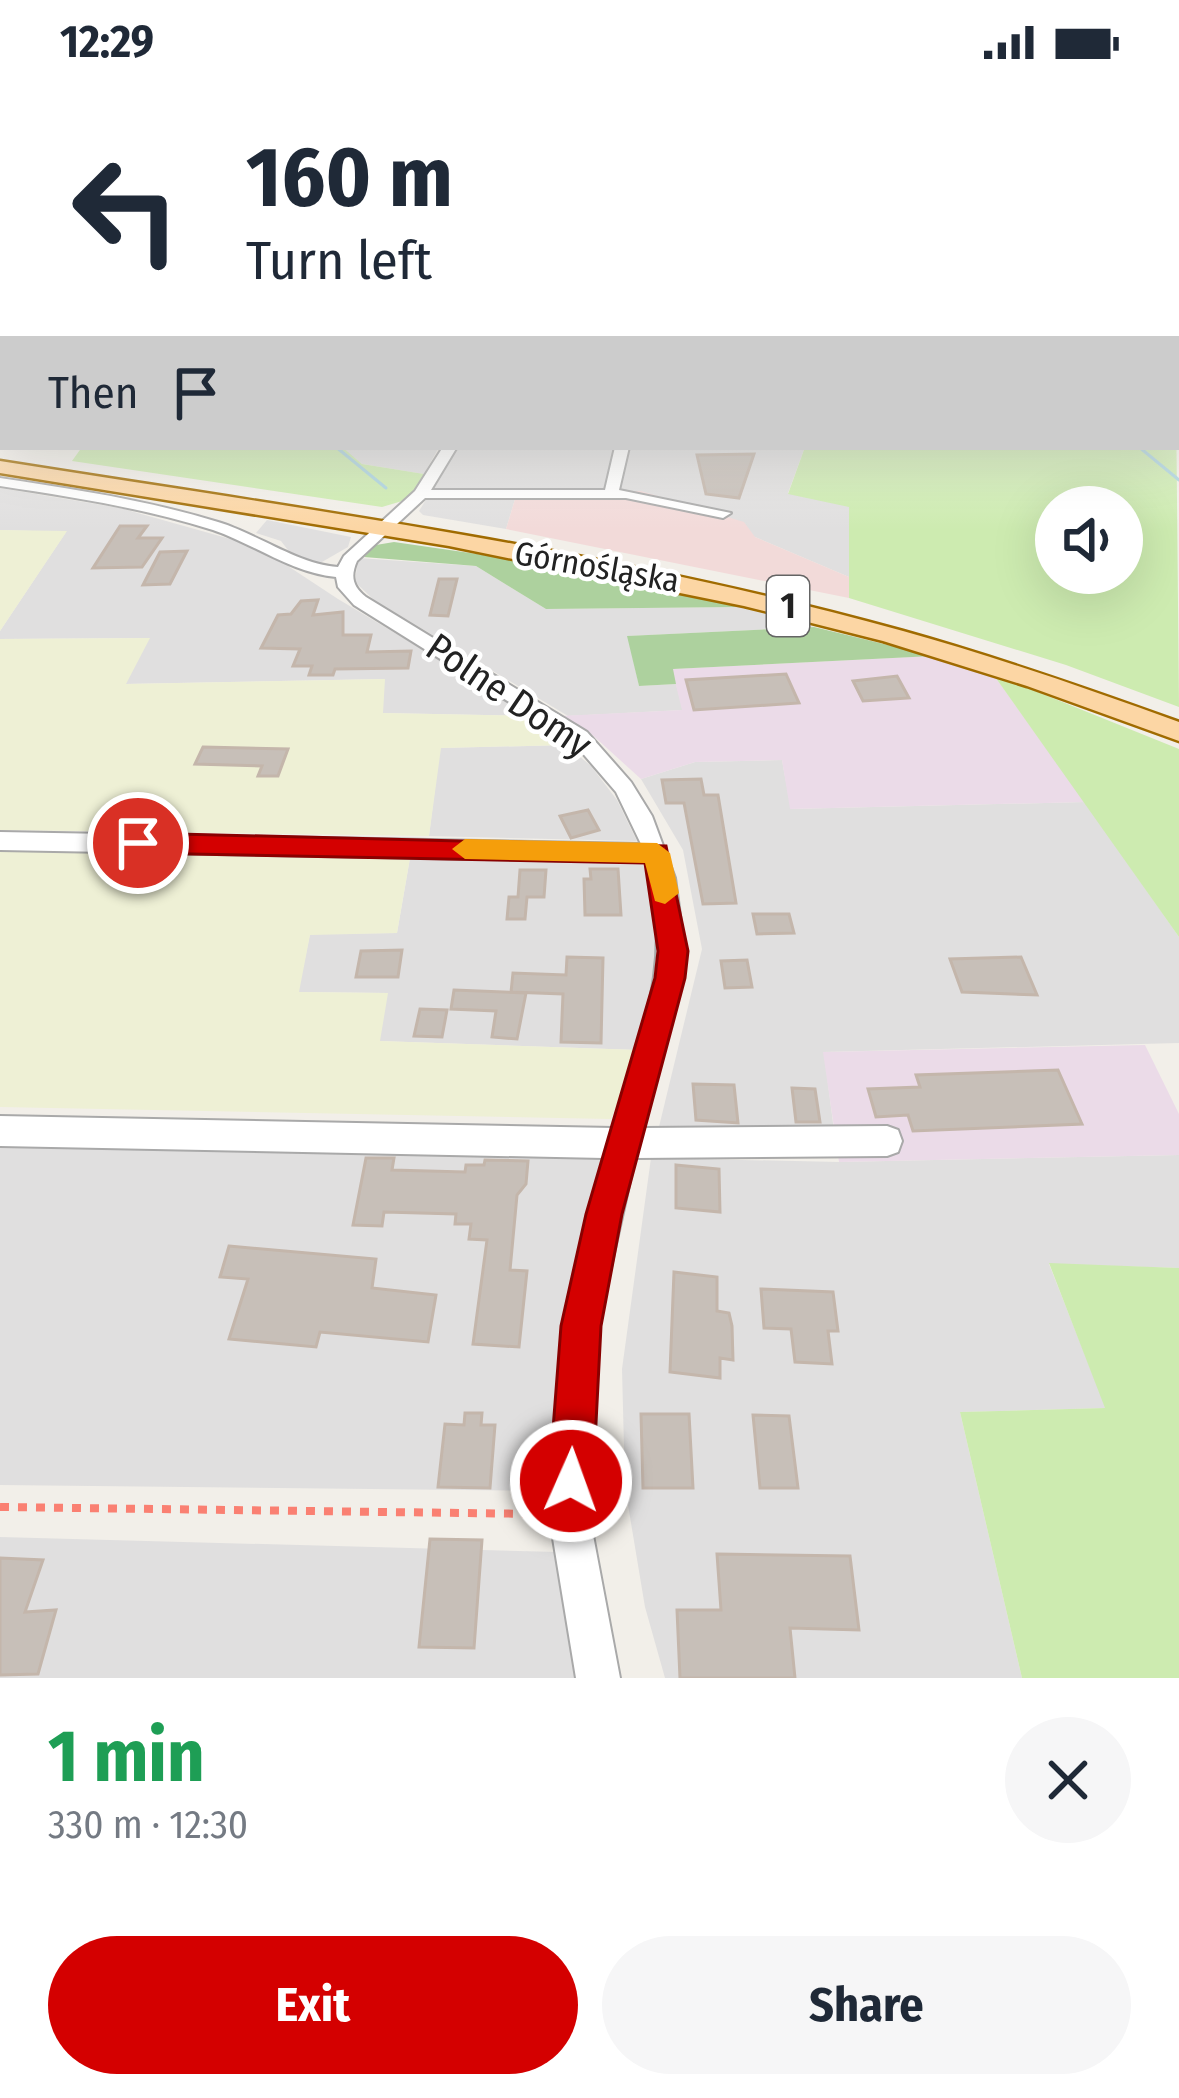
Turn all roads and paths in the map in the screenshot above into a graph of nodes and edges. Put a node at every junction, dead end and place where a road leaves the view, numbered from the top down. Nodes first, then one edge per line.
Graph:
1 (448, 450) edge
2 (621, 450) edge
3 (0, 456) edge
4 (0, 467) edge
5 (0, 482) edge
6 (610, 493) junction
7 (422, 494) junction
8 (723, 514) dead end
9 (391, 525) junction
10 (344, 572) junction
11 (1179, 714) edge
12 (1179, 732) edge
13 (0, 841) edge
14 (657, 853) junction
15 (0, 1131) edge
16 (887, 1141) dead end
17 (624, 1142) junction
18 (0, 1508) edge
19 (569, 1514) junction
20 (598, 1678) edge

1 - 7 street
2 - 6 street
3 - 9 main road, Górnośląska / 1
4 - 9 main road, Górnośląska / 1
5 - 10 street
6 - 7 street
6 - 8 street
7 - 9 street
9 - 10 street
9 - 11 main road, Górnośląska / 1
9 - 12 main road, Górnośląska / 1
10 - 14 street, Polne Domy
13 - 14 street
14 - 17 street, Polne Domy
15 - 17 street
16 - 17 street
17 - 19 street, Polne Domy
18 - 19 path
19 - 20 street, Polne Domy

